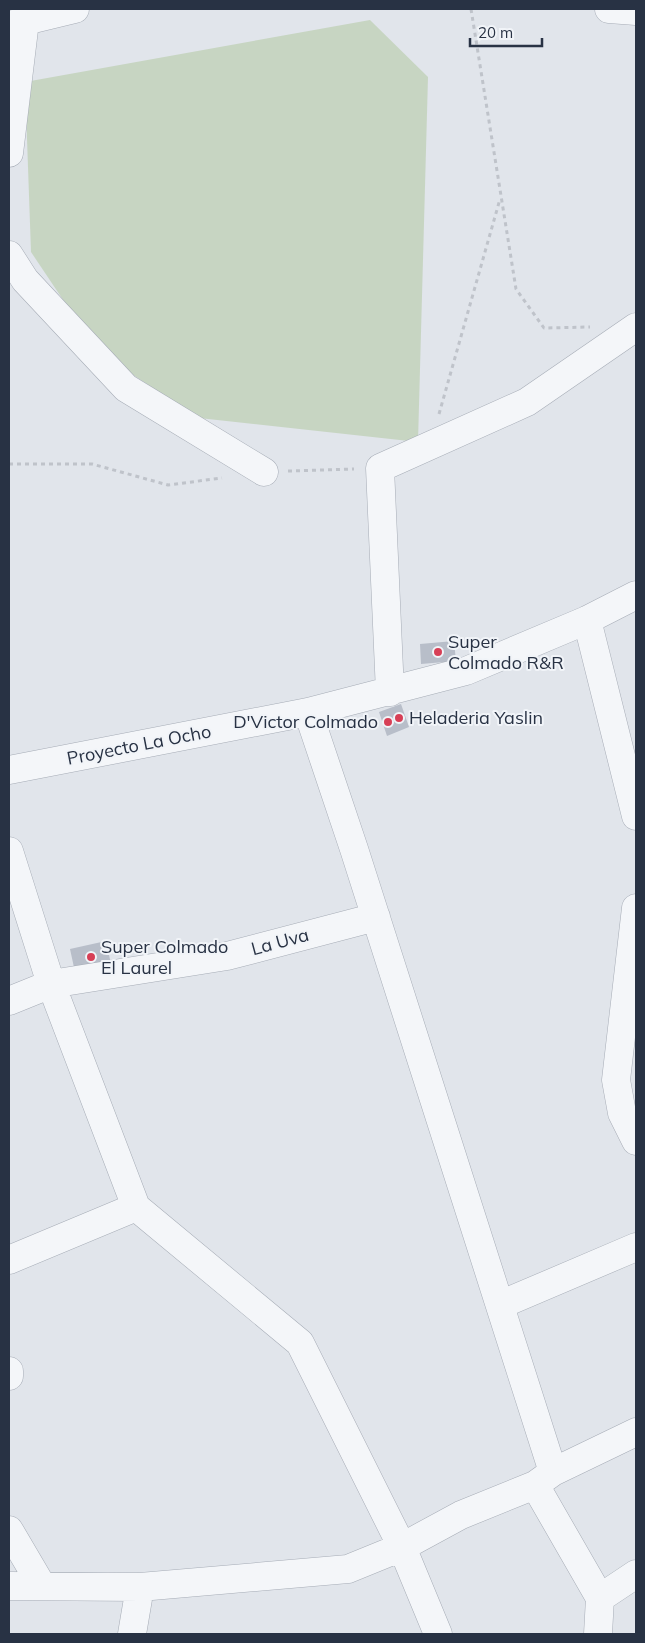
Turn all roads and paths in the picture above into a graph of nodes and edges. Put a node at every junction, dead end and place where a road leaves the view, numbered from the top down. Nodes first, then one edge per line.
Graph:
1 (75, 9) edge
2 (471, 9) edge
3 (609, 9) edge
4 (636, 12) edge
5 (17, 23) edge
6 (9, 153) edge
7 (501, 197) junction
8 (9, 255) edge
9 (636, 327) edge
10 (430, 446) junction
11 (9, 464) edge
12 (380, 468) junction
13 (264, 472) joint
14 (225, 477) dead end
15 (636, 595) edge
16 (587, 620) junction
17 (390, 692) junction
18 (308, 712) junction
19 (9, 770) edge
20 (636, 816) edge
21 (9, 851) edge
22 (636, 908) edge
23 (376, 917) junction
24 (51, 984) junction
25 (9, 1001) edge
26 (636, 1140) edge
27 (136, 1207) junction
28 (636, 1247) edge
29 (9, 1260) edge
30 (500, 1305) junction
31 (9, 1371) edge
32 (9, 1376) edge
33 (636, 1432) edge
34 (544, 1478) junction
35 (9, 1530) edge
36 (402, 1547) junction
37 (636, 1574) edge
38 (9, 1586) edge
39 (42, 1586) junction
40 (140, 1587) junction
41 (600, 1598) junction
42 (132, 1634) edge
43 (438, 1634) edge
44 (598, 1634) edge

1 - 5 street
2 - 7 path
3 - 4 street
5 - 6 street
7 - 9 path
7 - 10 path
8 - 13 street
9 - 10 street
10 - 12 street
11 - 14 path
12 - 13 path
12 - 17 street
15 - 16 street, Proyecto La Ocho
16 - 17 street, Proyecto La Ocho
16 - 20 street
17 - 18 street, Proyecto La Ocho
18 - 19 street, Proyecto La Ocho
18 - 23 street
21 - 24 street
22 - 26 street
23 - 24 street, La Uva
23 - 30 street
24 - 25 street, La Uva
24 - 27 street
27 - 29 street
27 - 36 street
28 - 30 street
30 - 34 street
31 - 32 street
33 - 34 street
34 - 36 street
34 - 41 street
35 - 39 street
36 - 40 street
36 - 43 street
37 - 41 street
38 - 39 street
39 - 40 street
40 - 42 street
41 - 44 street

